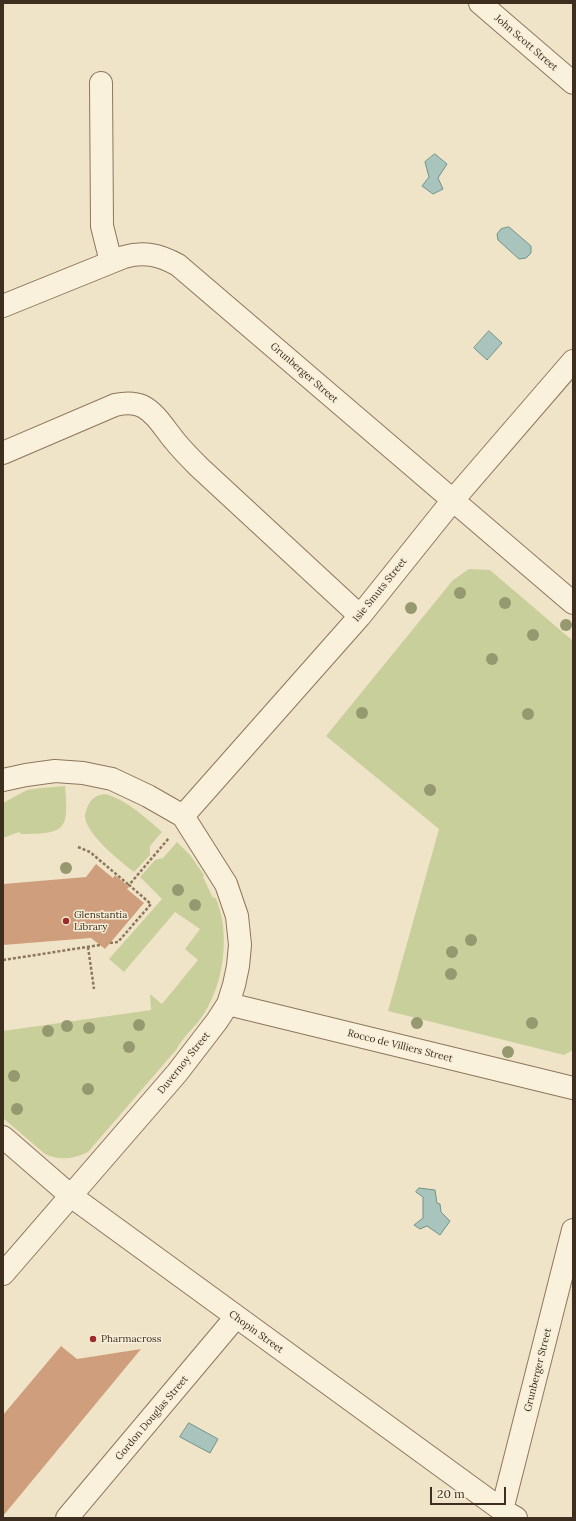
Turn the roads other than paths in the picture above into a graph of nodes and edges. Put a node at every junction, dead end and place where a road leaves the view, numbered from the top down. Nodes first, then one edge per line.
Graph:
1 (480, 3) edge
2 (100, 83) dead end
3 (573, 83) edge
4 (111, 262) junction
5 (3, 306) edge
6 (573, 360) edge
7 (3, 452) edge
8 (453, 500) junction
9 (573, 603) edge
10 (360, 616) junction
11 (3, 780) edge
12 (183, 816) junction
13 (228, 1004) junction
14 (573, 1088) edge
15 (3, 1137) edge
16 (71, 1196) junction
17 (573, 1230) edge
18 (3, 1274) edge
19 (236, 1318) junction
20 (509, 1514) edge
21 (67, 1518) edge

1 - 3 street, John Scott Street
2 - 4 street
4 - 5 street, Grunberger Street
4 - 8 street, Grunberger Street
6 - 8 street, Isie Smuts Street
7 - 10 street
8 - 9 street, Grunberger Street
8 - 10 street, Isie Smuts Street
10 - 12 street, Isie Smuts Street
11 - 12 street
12 - 13 street, Duvernoy Street
13 - 14 street, Rocco de Villiers Street
13 - 16 street, Duvernoy Street
15 - 16 street, Chopin Street
16 - 18 street, Duvernoy Street
16 - 19 street, Chopin Street
17 - 20 street, Grunberger Street
19 - 20 street, Chopin Street
19 - 21 street, Gordon Douglas Street

